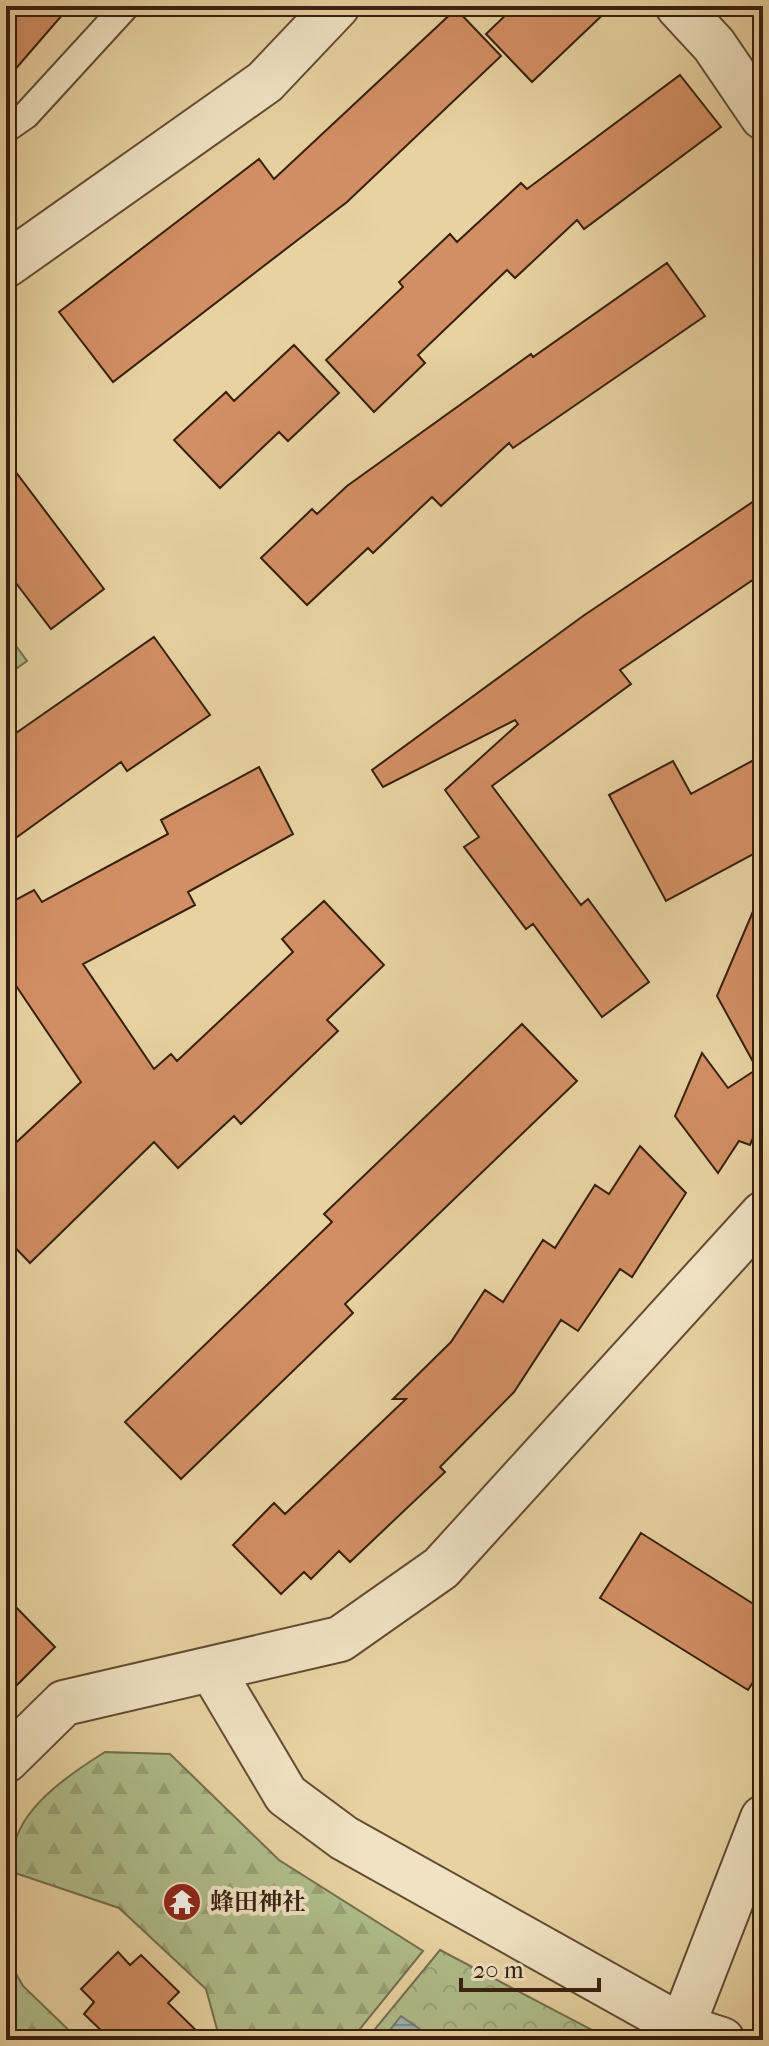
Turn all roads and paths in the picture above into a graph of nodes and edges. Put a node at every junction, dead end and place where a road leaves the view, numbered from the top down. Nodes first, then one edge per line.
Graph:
1 (126, 6) edge
2 (337, 6) edge
3 (678, 6) edge
4 (763, 117) edge
5 (6, 129) edge
6 (6, 265) edge
7 (763, 1214) edge
8 (212, 1670) junction
9 (6, 1760) edge
10 (763, 1818) edge
11 (702, 2034) edge

1 - 5 lane
2 - 6 street
3 - 4 street
7 - 8 street
8 - 9 street
8 - 11 street
10 - 11 street

